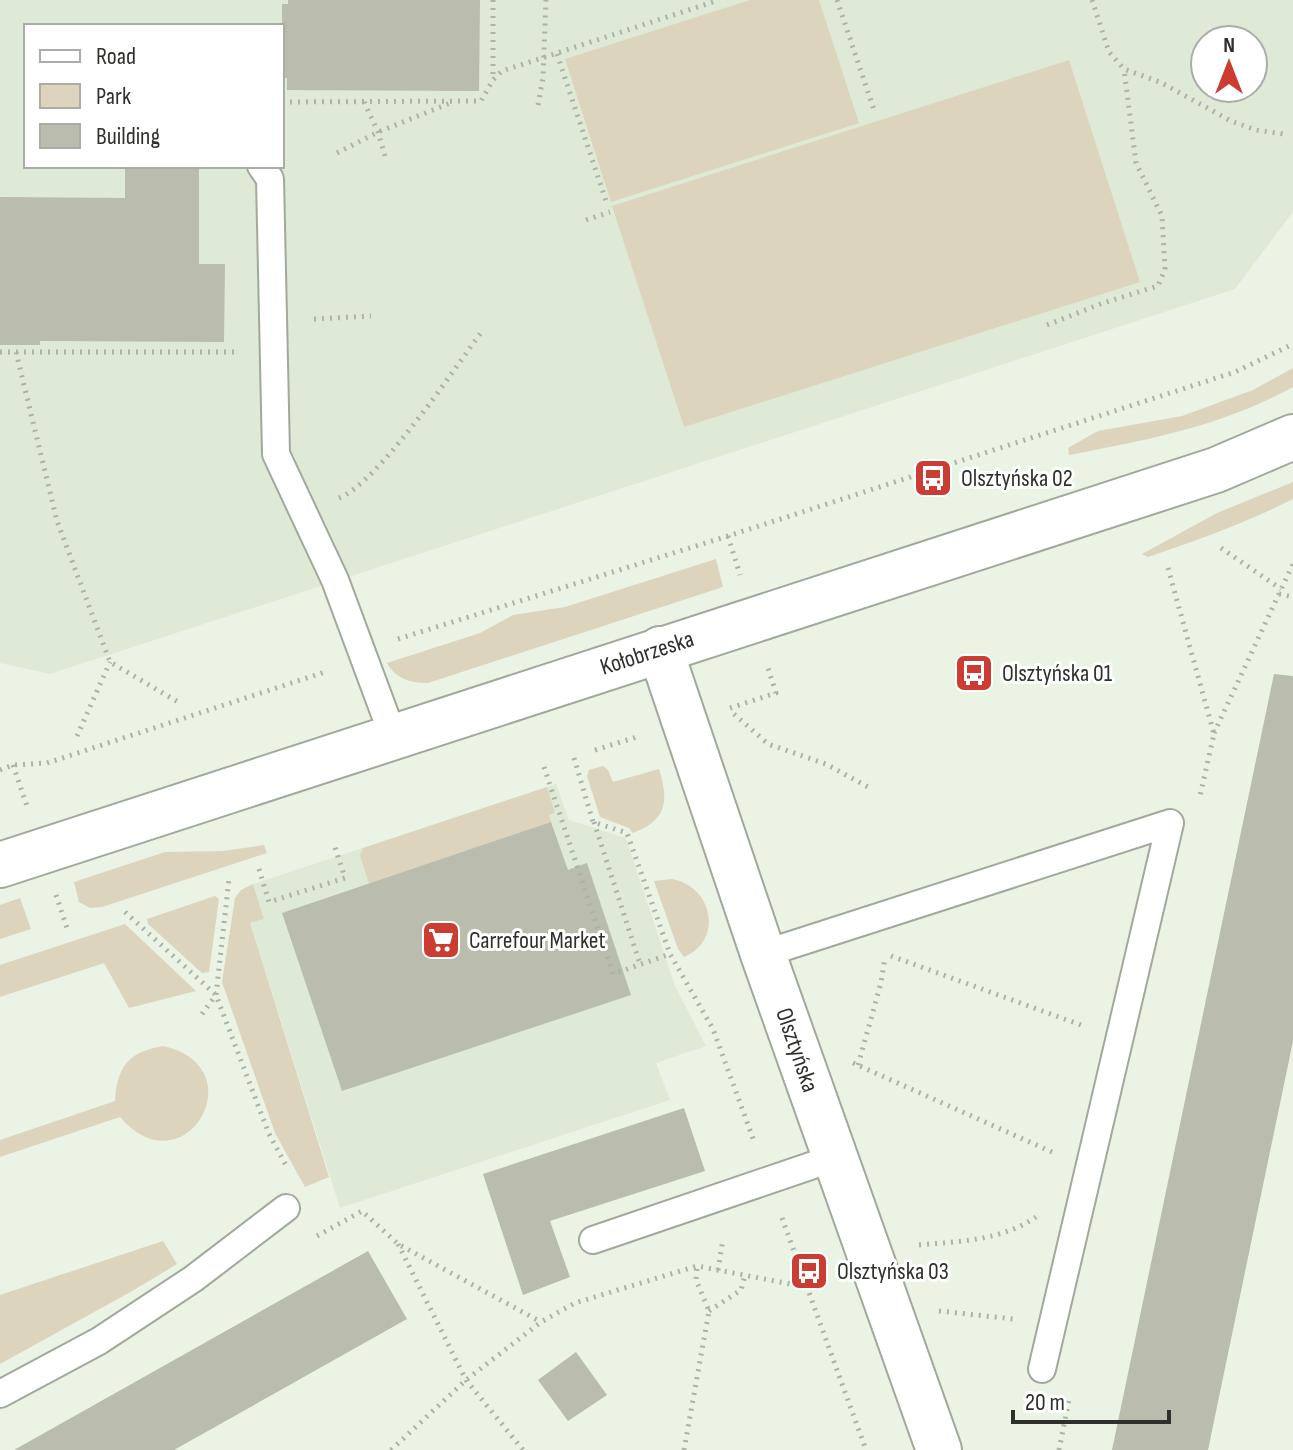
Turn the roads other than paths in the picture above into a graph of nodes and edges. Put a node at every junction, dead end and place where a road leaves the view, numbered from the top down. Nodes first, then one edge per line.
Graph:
1 (262, 168) edge
2 (1293, 437) edge
3 (660, 649) junction
4 (393, 736) junction
5 (0, 865) edge
6 (763, 954) junction
7 (834, 1158) junction
8 (286, 1208) dead end
9 (593, 1240) dead end
10 (1042, 1369) dead end
11 (0, 1394) edge
12 (939, 1450) edge

1 - 4 lane
2 - 3 street, Kołobrzeska
3 - 4 street, Kołobrzeska
3 - 6 street, Olsztyńska
4 - 5 street, Kołobrzeska
6 - 7 street, Olsztyńska
6 - 10 lane
7 - 9 lane
7 - 12 street, Olsztyńska
8 - 11 lane

